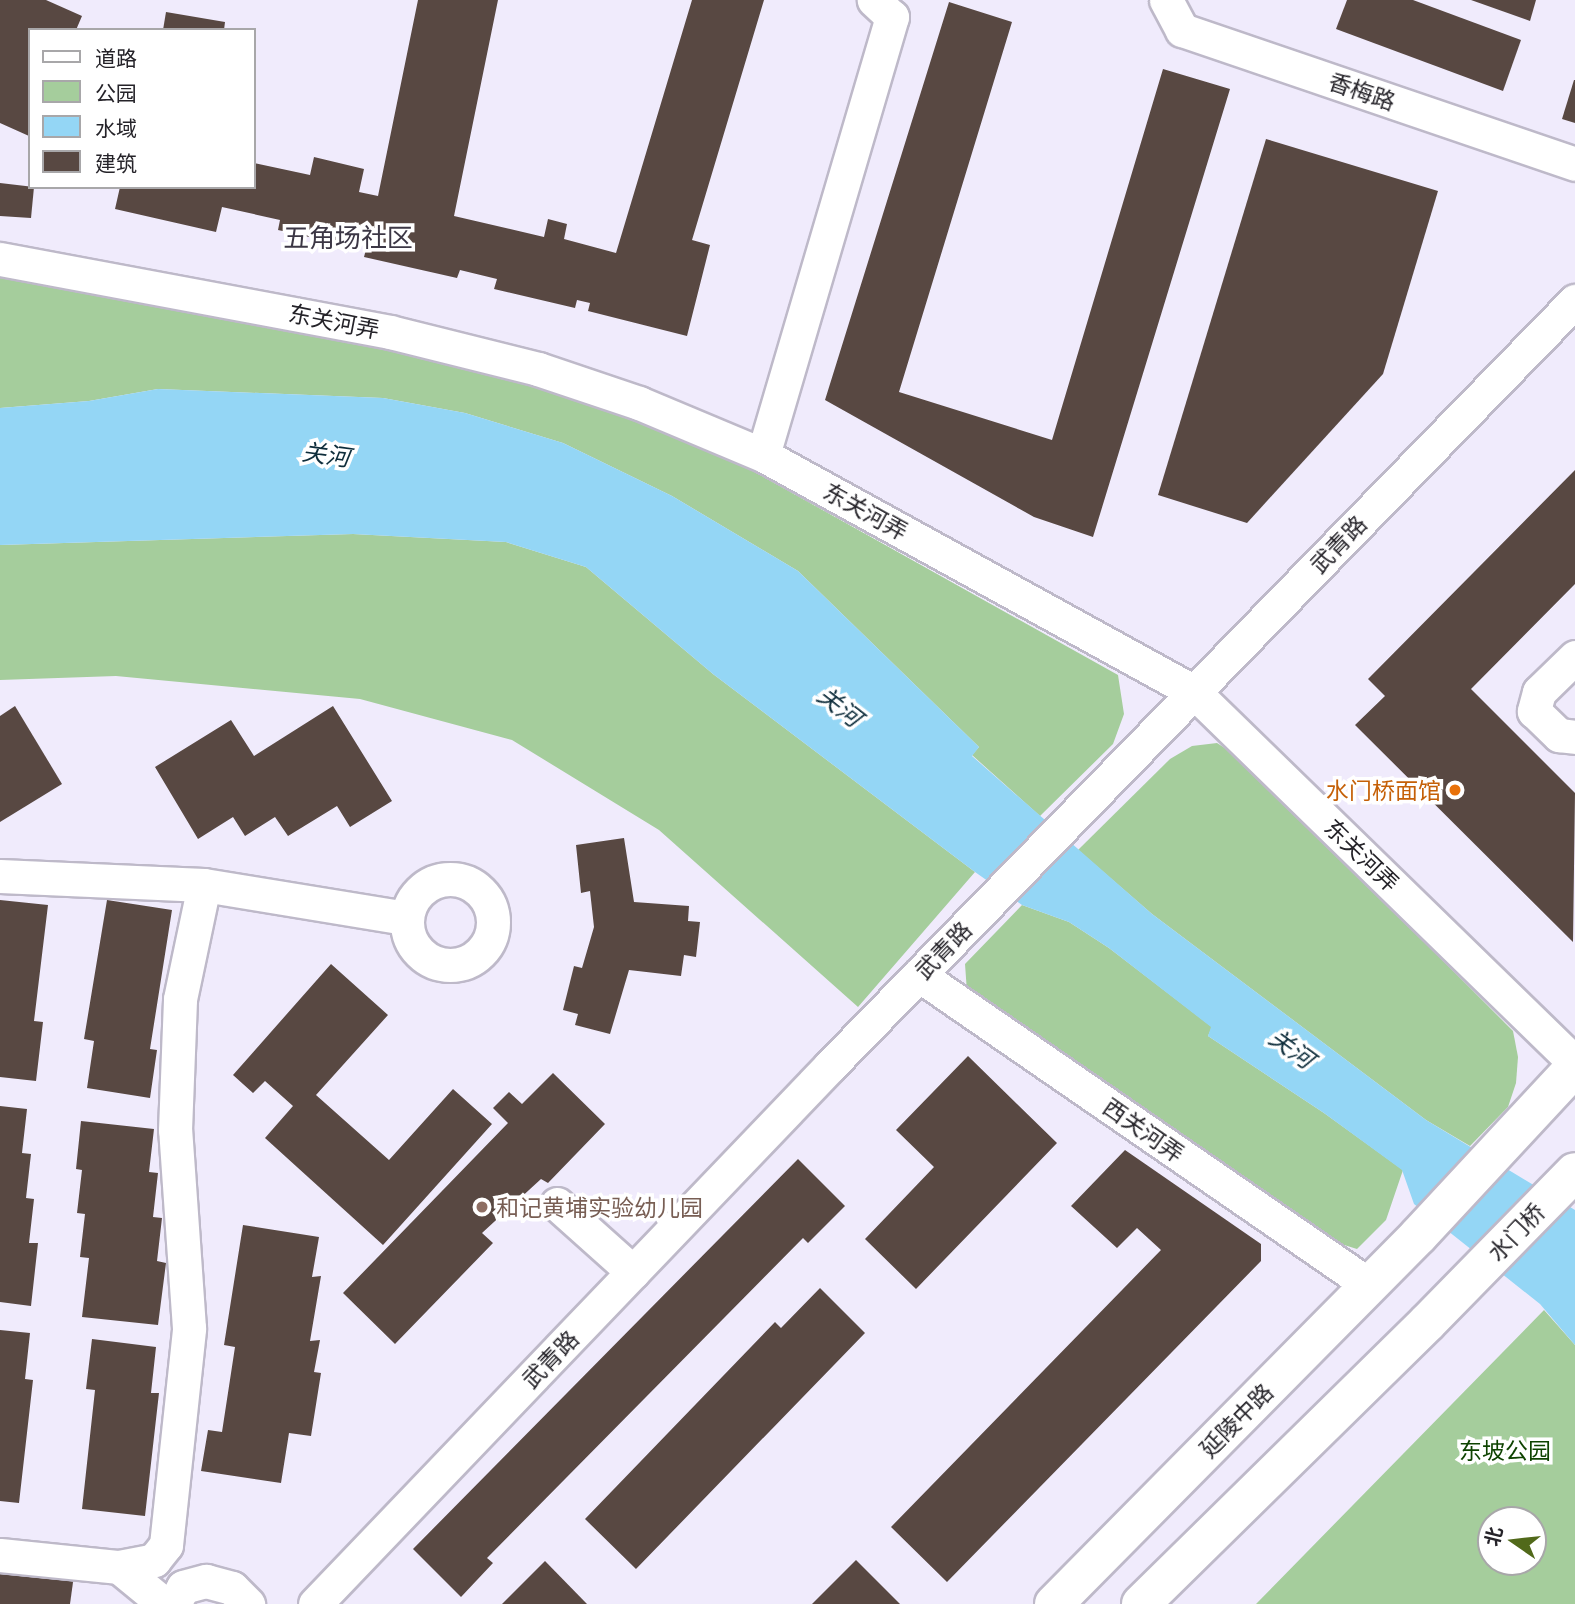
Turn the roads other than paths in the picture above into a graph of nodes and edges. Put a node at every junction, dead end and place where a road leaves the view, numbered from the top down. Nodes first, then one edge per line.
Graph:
1 (1166, 0) edge
2 (888, 6) edge
3 (1575, 164) edge
4 (0, 259) edge
5 (1575, 300) edge
6 (763, 455) junction
7 (1575, 657) edge
8 (1194, 692) junction
9 (1575, 737) edge
10 (0, 876) edge
11 (204, 885) junction
12 (406, 918) dead end
13 (919, 975) junction
14 (1575, 1065) edge
15 (1568, 1179) edge
16 (557, 1204) dead end
17 (633, 1272) junction
18 (1370, 1285) junction
19 (0, 1555) edge
20 (154, 1560) junction
21 (119, 1567) junction
22 (174, 1598) edge
23 (247, 1604) edge
24 (315, 1604) edge
25 (1054, 1604) edge
26 (1141, 1604) edge

1 - 3 street, 香梅路
2 - 6 street
4 - 6 street, 东关河弄
5 - 8 street, 武青路
6 - 8 street, 东关河弄
7 - 9 street
8 - 13 street, 武青路
8 - 14 street, 东关河弄
10 - 11 street
11 - 12 street
11 - 20 street
13 - 17 street, 武青路
13 - 18 street, 西关河弄
14 - 18 main road, 延陵中路
15 - 26 main road, 水门桥
16 - 17 street
17 - 24 street, 武青路
18 - 25 main road, 延陵中路
19 - 21 street
20 - 21 street
20 - 22 street
21 - 22 street
22 - 23 street

